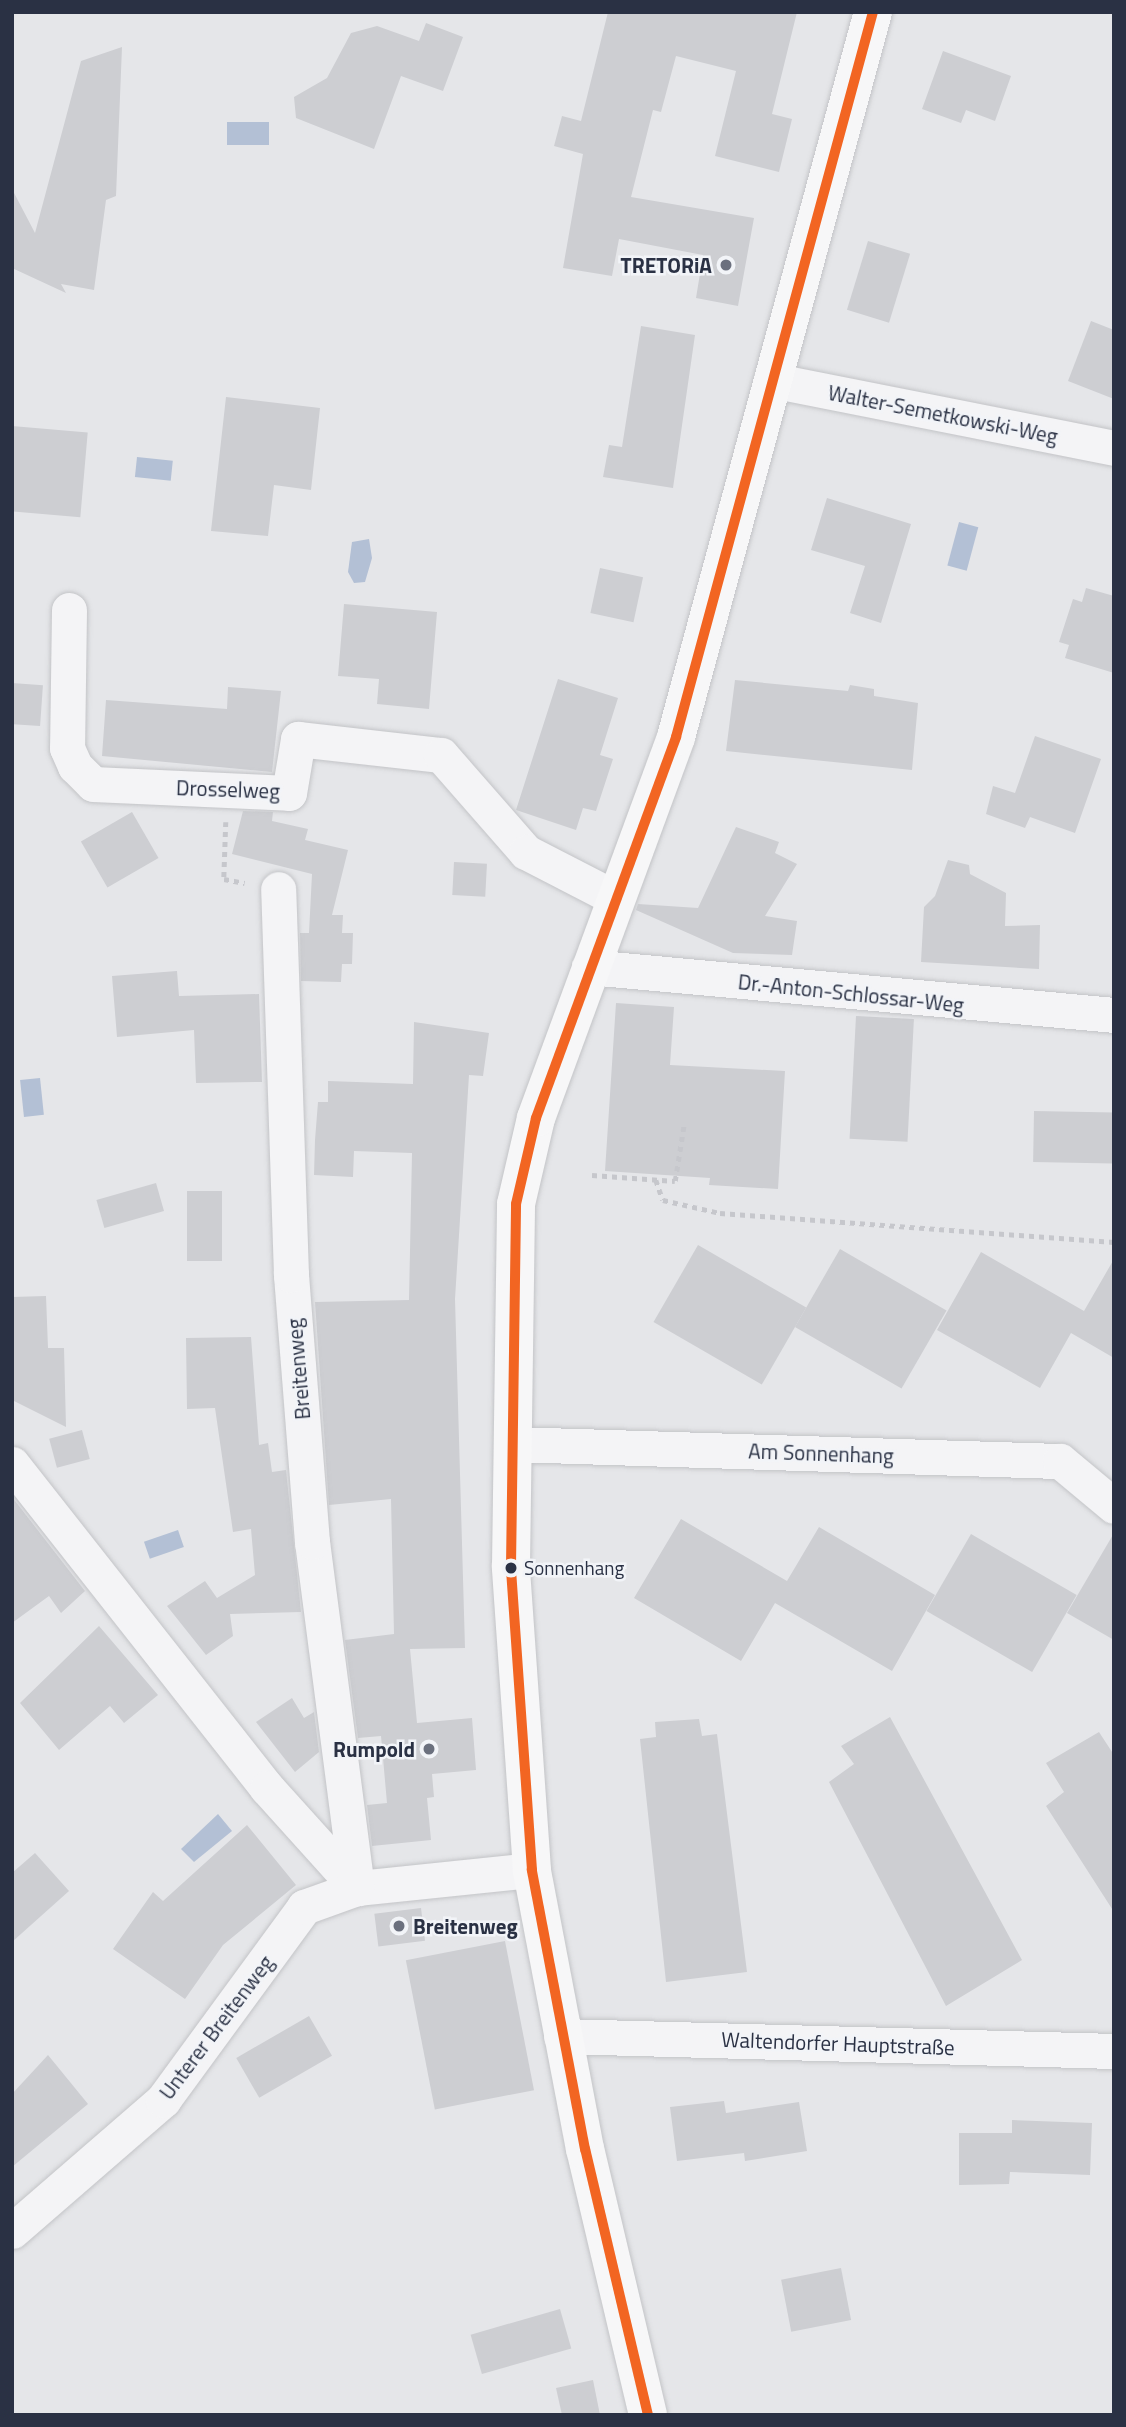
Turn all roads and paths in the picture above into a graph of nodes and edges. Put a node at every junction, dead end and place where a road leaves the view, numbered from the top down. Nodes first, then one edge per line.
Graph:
1 (873, 12) edge
2 (771, 380) junction
3 (1114, 448) edge
4 (69, 610) dead end
5 (227, 790) junction
6 (278, 889) joint
7 (615, 898) junction
8 (589, 967) junction
9 (1114, 1015) edge
10 (684, 1124) dead end
11 (592, 1175) dead end
12 (656, 1180) junction
13 (1114, 1242) edge
14 (512, 1444) junction
15 (12, 1464) edge
16 (1114, 1506) edge
17 (532, 1870) junction
18 (357, 1888) junction
19 (561, 2036) junction
20 (1114, 2051) edge
21 (12, 2231) edge
22 (648, 2415) edge

1 - 2 main road
2 - 3 street, Walter-Semetkowski-Weg
2 - 7 main road
4 - 5 street, Drosselweg
5 - 6 path
5 - 7 street, Drosselweg
6 - 18 street, Breitenweg
7 - 8 main road
8 - 9 street, Dr.-Anton-Schlossar-Weg
8 - 14 main road
10 - 12 path
11 - 12 path
12 - 13 path
14 - 16 street, Am Sonnenhang
14 - 17 main road
15 - 18 street
17 - 18 street
17 - 19 main road
18 - 21 street, Unterer Breitenweg
19 - 20 street, Waltendorfer Hauptstraße
19 - 22 main road

